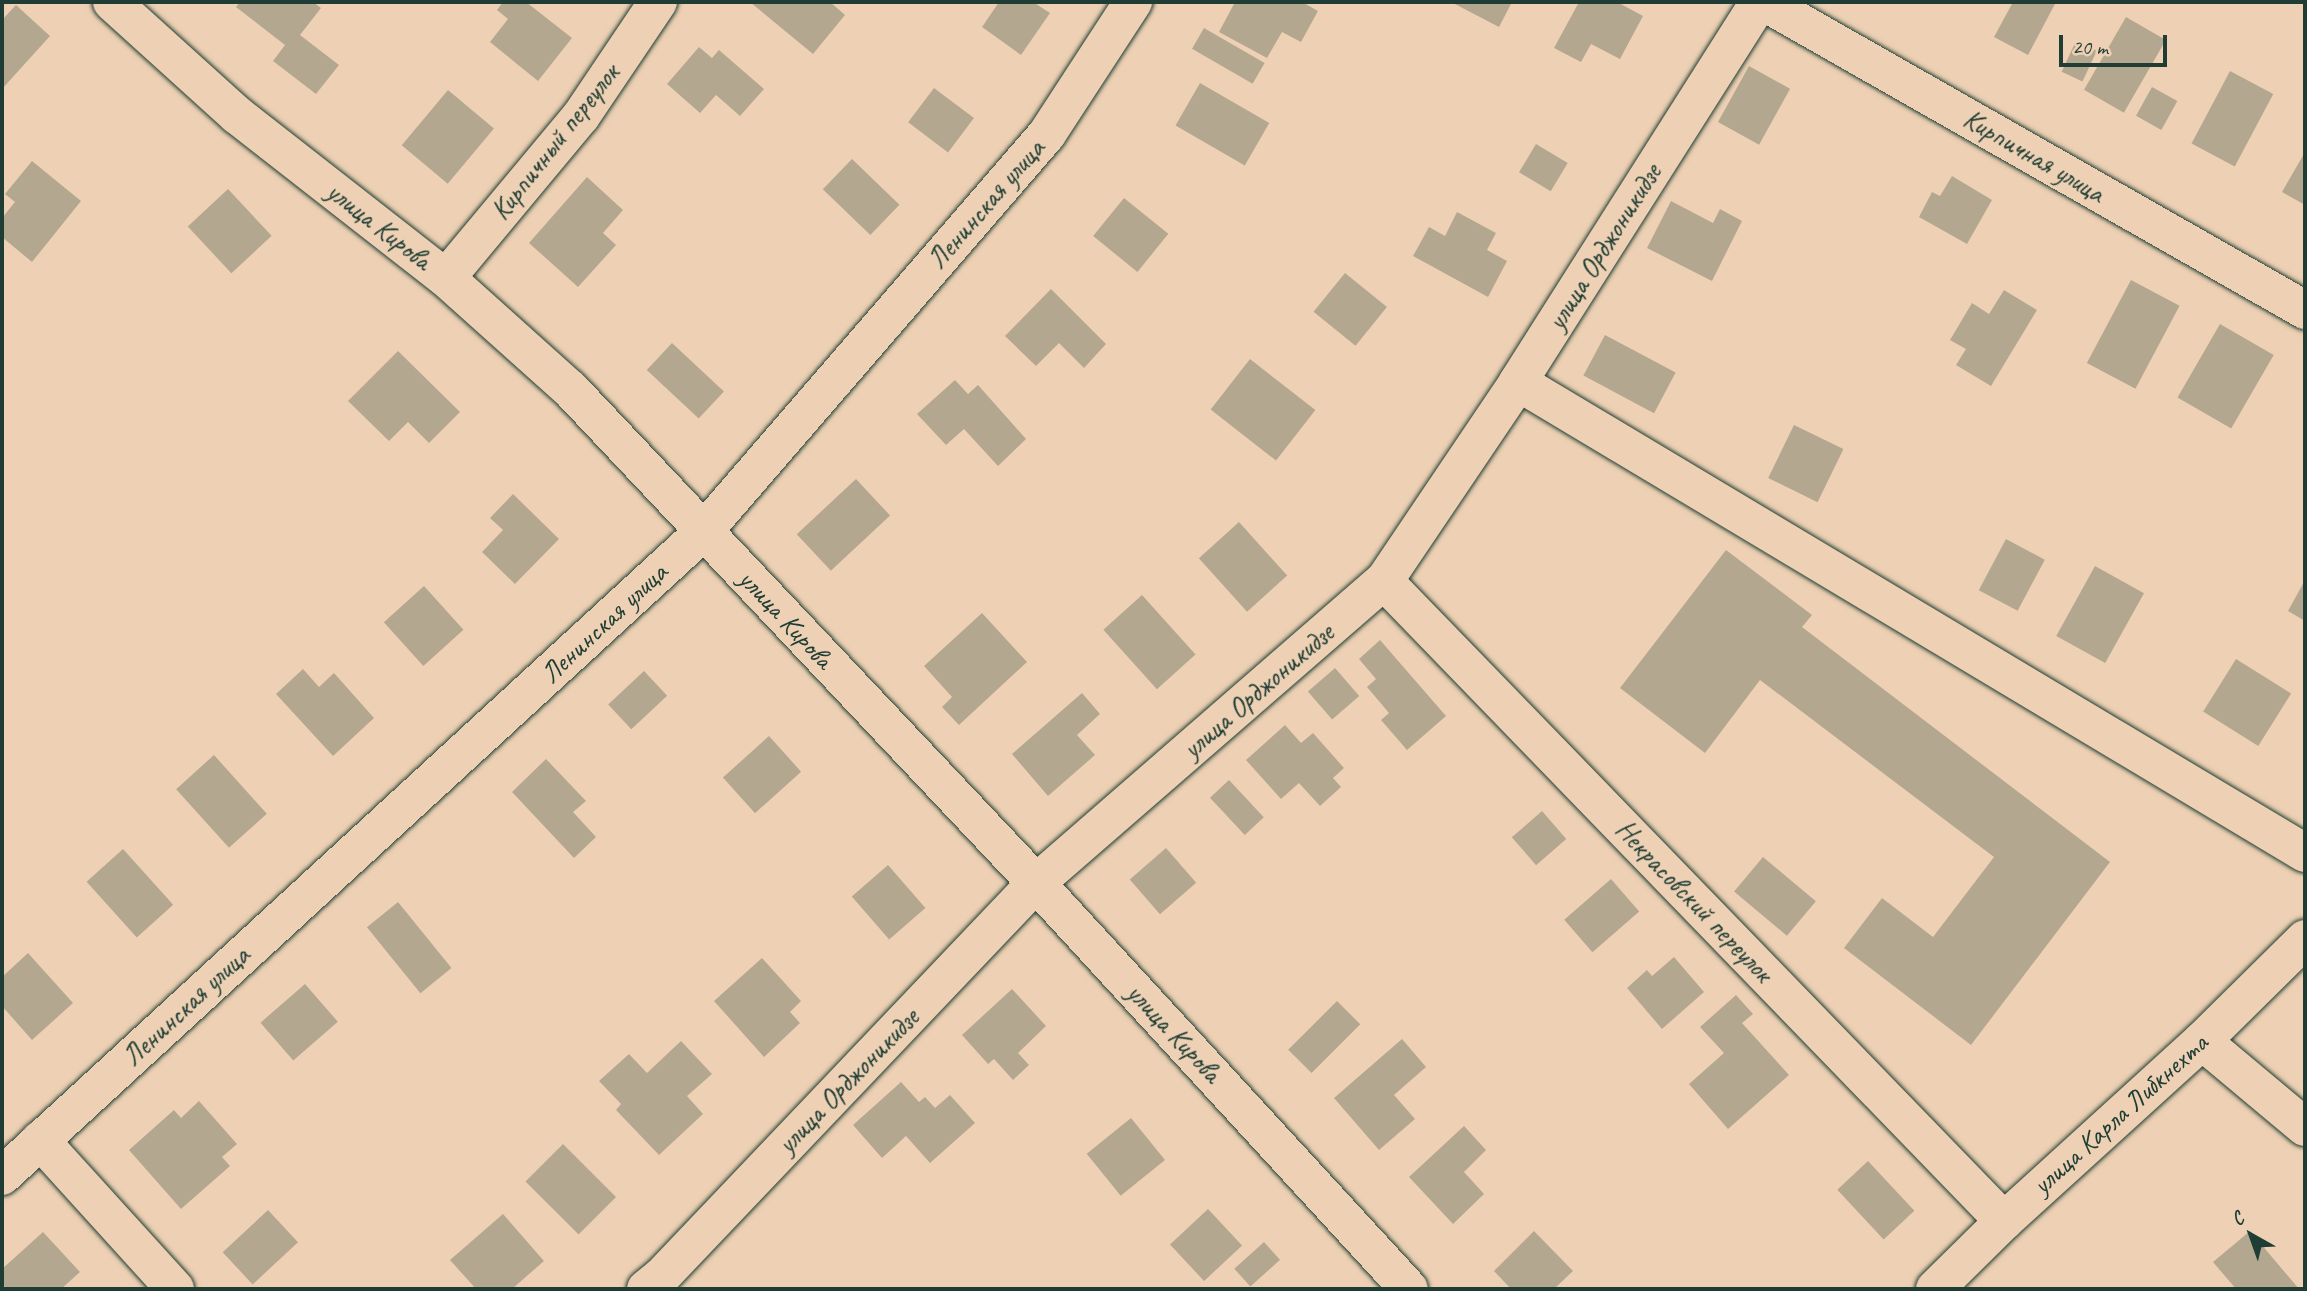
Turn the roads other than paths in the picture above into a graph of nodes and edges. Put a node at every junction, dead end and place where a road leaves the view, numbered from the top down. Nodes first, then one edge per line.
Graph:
1 (112, 2) edge
2 (658, 2) edge
3 (1133, 2) edge
4 (1761, 2) edge
5 (446, 278) junction
6 (2305, 310) edge
7 (1518, 382) junction
8 (703, 532) junction
9 (1384, 581) junction
10 (2305, 853) edge
11 (1036, 883) junction
12 (2305, 939) edge
13 (2202, 1041) junction
14 (2305, 1126) edge
15 (40, 1140) junction
16 (2, 1176) edge
17 (2004, 1221) junction
18 (660, 1285) edge
19 (175, 1289) edge
20 (1409, 1289) edge
21 (1935, 1289) edge

1 - 5 street, улица Кирова
2 - 5 street, Кирпичный переулок
3 - 8 street, Ленинская улица
4 - 6 street, Кирпичная улица
4 - 7 street, улица Орджоникидзе
5 - 8 street, улица Кирова
7 - 9 street, улица Орджоникидзе
7 - 10 street
8 - 11 street, улица Кирова
8 - 15 street, Ленинская улица
9 - 11 street, улица Орджоникидзе
9 - 17 street, Некрасовский переулок
11 - 18 street, улица Орджоникидзе
11 - 20 street, улица Кирова
12 - 13 street, улица Карла Либкнехта
13 - 14 street
13 - 17 street, улица Карла Либкнехта
15 - 16 street, Ленинская улица
15 - 19 street
17 - 21 street, улица Карла Либкнехта

